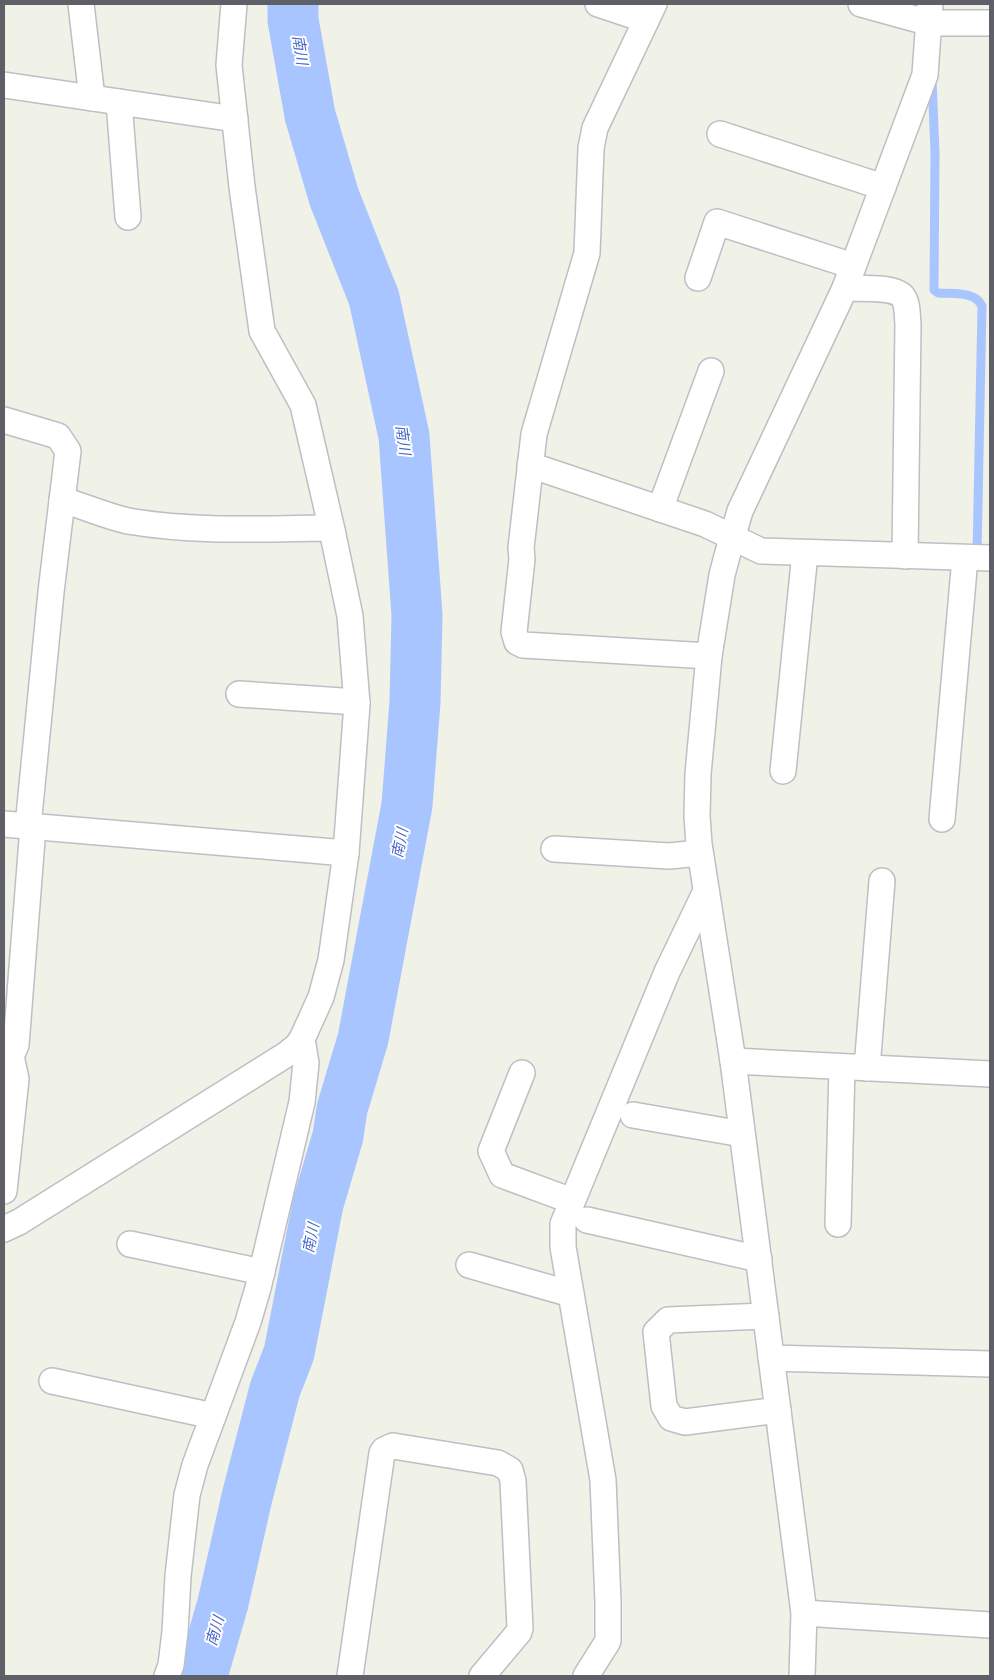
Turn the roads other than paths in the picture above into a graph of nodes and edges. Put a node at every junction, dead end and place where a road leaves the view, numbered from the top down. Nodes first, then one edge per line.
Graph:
1 (82, 4) edge
2 (234, 4) edge
3 (598, 4) edge
4 (862, 4) edge
5 (650, 12) edge
6 (930, 14) edge
7 (990, 23) edge
8 (4, 85) edge
9 (92, 98) junction
10 (120, 102) junction
11 (235, 119) junction
12 (720, 134) dead end
13 (883, 187) junction
14 (128, 217) dead end
15 (849, 277) junction
16 (698, 278) dead end
17 (711, 371) dead end
18 (4, 420) edge
19 (530, 464) junction
20 (62, 500) junction
21 (660, 509) junction
22 (332, 530) junction
23 (732, 538) junction
24 (805, 553) junction
25 (905, 556) junction
26 (965, 558) junction
27 (990, 558) edge
28 (709, 656) junction
29 (239, 694) dead end
30 (357, 702) junction
31 (783, 771) dead end
32 (942, 819) dead end
33 (4, 824) edge
34 (33, 827) junction
35 (554, 849) dead end
36 (346, 853) junction
37 (700, 853) junction
38 (882, 881) dead end
39 (706, 890) junction
40 (302, 1039) junction
41 (7, 1058) edge
42 (733, 1061) junction
43 (842, 1067) junction
44 (867, 1068) junction
45 (522, 1073) dead end
46 (990, 1074) edge
47 (633, 1114) dead end
48 (742, 1134) junction
49 (4, 1191) edge
50 (572, 1201) junction
51 (587, 1220) dead end
52 (838, 1224) dead end
53 (4, 1230) edge
54 (130, 1244) dead end
55 (759, 1259) junction
56 (469, 1265) dead end
57 (262, 1272) junction
58 (571, 1294) junction
59 (766, 1316) junction
60 (771, 1358) junction
61 (990, 1364) edge
62 (52, 1381) dead end
63 (778, 1410) junction
64 (213, 1416) junction
65 (804, 1612) junction
66 (990, 1625) edge
67 (167, 1676) edge
68 (350, 1676) edge
69 (482, 1676) edge
70 (586, 1676) edge
71 (802, 1676) edge

1 - 9 street
2 - 11 street
3 - 5 street
4 - 6 street
5 - 19 street
6 - 7 street
6 - 13 street
8 - 9 street
9 - 10 street
10 - 11 street
10 - 14 street
11 - 22 street
12 - 13 street
13 - 15 street
15 - 16 street
15 - 23 street
15 - 25 street
17 - 21 street
18 - 20 street
19 - 21 street
19 - 28 street
20 - 22 street
20 - 34 street
21 - 23 street
22 - 30 street
23 - 24 street
23 - 28 street
24 - 25 street
24 - 31 street
25 - 26 street
26 - 27 street
26 - 32 street
28 - 37 street
29 - 30 street
30 - 36 street
33 - 34 street
34 - 36 street
34 - 41 street
35 - 37 street
36 - 40 street
37 - 39 street
38 - 44 street
39 - 42 street
39 - 50 street
40 - 53 street
40 - 57 street
41 - 49 street
42 - 43 street
42 - 48 street
43 - 44 street
43 - 52 street
44 - 46 street
45 - 50 street
47 - 48 street
48 - 55 street
50 - 58 street
51 - 55 street
54 - 57 street
55 - 59 street
56 - 58 street
57 - 64 street
58 - 70 street
59 - 60 street
59 - 63 street
60 - 61 street
60 - 63 street
62 - 64 street
63 - 65 street
64 - 67 street
65 - 66 street
65 - 71 street
68 - 69 street

